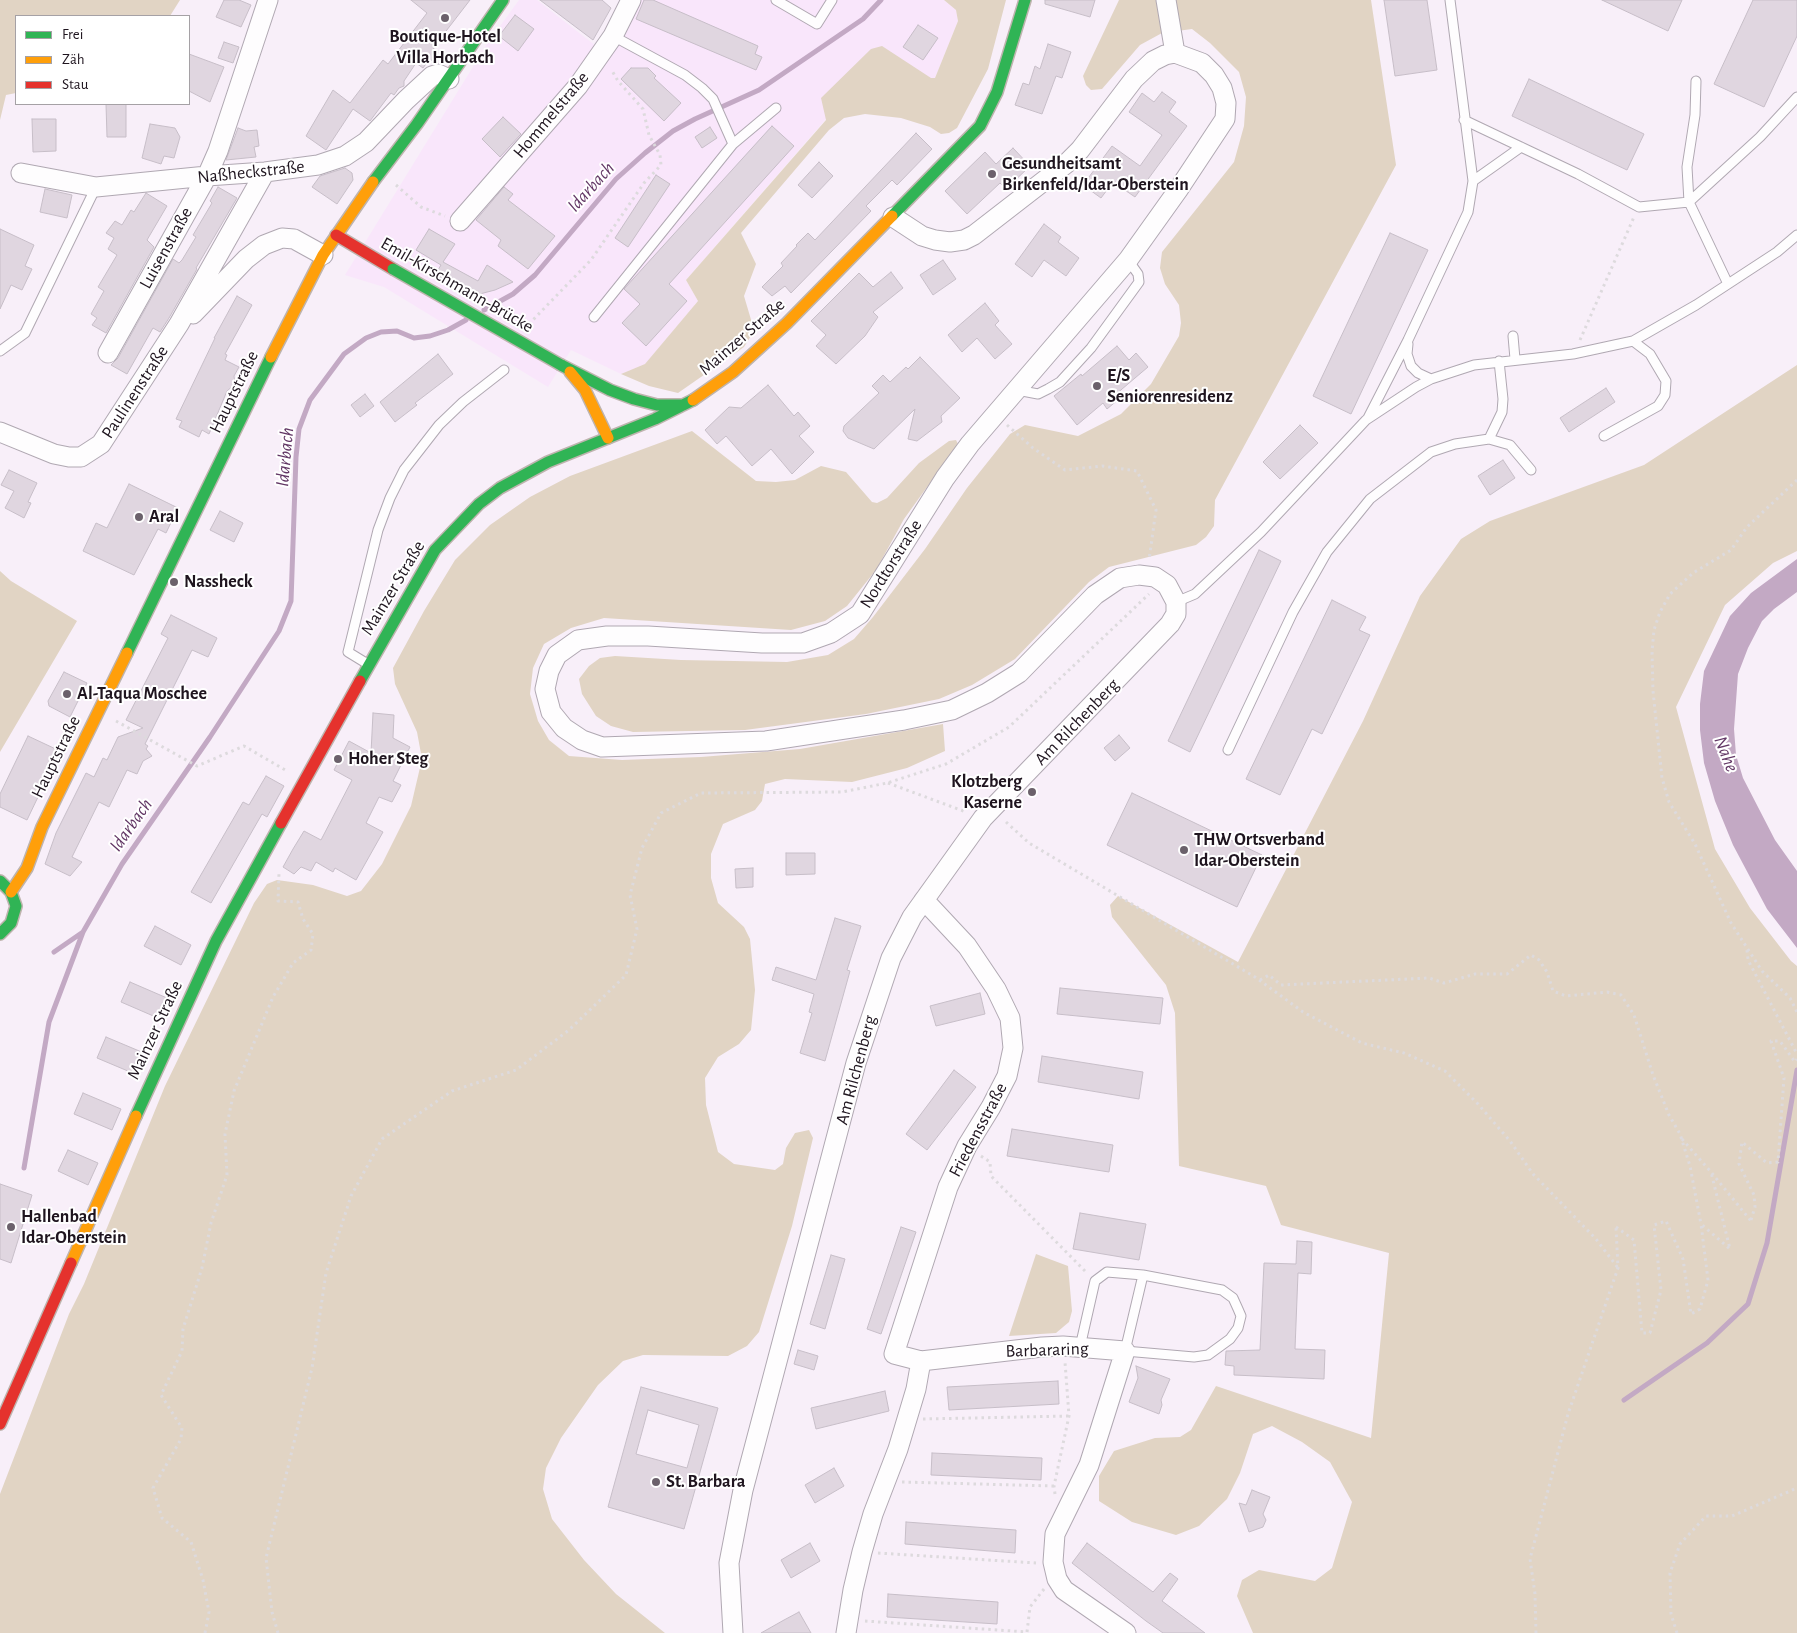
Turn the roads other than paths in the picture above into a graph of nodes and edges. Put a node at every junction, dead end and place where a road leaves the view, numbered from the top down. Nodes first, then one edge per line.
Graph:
1 (268, 0) edge
2 (503, 0) edge
3 (631, 0) edge
4 (776, 0) edge
5 (832, 0) edge
6 (1025, 0) edge
7 (1166, 0) edge
8 (1450, 0) edge
9 (608, 43) junction
10 (1176, 53) junction
11 (449, 79) junction
12 (1696, 81) dead end
13 (1797, 98) edge
14 (776, 108) dead end
15 (1464, 120) junction
16 (733, 144) junction
17 (1521, 147) junction
18 (265, 172) junction
19 (21, 173) dead end
20 (208, 176) junction
21 (1473, 181) junction
22 (96, 187) junction
23 (1689, 202) junction
24 (892, 217) junction
25 (460, 221) road end
26 (1797, 235) edge
27 (336, 236) junction
28 (323, 255) junction
29 (1128, 260) junction
30 (1728, 284) junction
31 (594, 316) dead end
32 (179, 324) junction
33 (1514, 336) dead end
34 (1408, 340) junction
35 (1633, 341) junction
36 (0, 351) edge
37 (108, 352) dead end
38 (1515, 359) junction
39 (1499, 361) junction
40 (561, 365) junction
41 (504, 370) dead end
42 (1431, 379) junction
43 (610, 390) junction
44 (1017, 390) junction
45 (618, 404) dead end
46 (683, 405) junction
47 (619, 420) dead end
48 (1366, 420) junction
49 (0, 432) edge
50 (1604, 436) dead end
51 (608, 438) junction
52 (1489, 439) junction
53 (1530, 470) dead end
54 (1176, 602) junction
55 (368, 664) junction
56 (1228, 750) dead end
57 (42, 827) junction
58 (20, 851) dead end
59 (0, 881) edge
60 (12, 892) junction
61 (924, 900) junction
62 (0, 934) edge
63 (1143, 1275) junction
64 (1072, 1347) junction
65 (1125, 1351) junction
66 (921, 1361) junction
67 (0, 1424) edge
68 (847, 1627) edge
69 (733, 1633) edge
70 (1126, 1633) edge

1 - 20 street, Luisenstraße
2 - 11 main road, Hauptstraße
3 - 9 street, Hommelstraße
4 - 5 lane
6 - 24 main road, Mainzer Straße
7 - 10 street
8 - 15 lane
9 - 16 lane
9 - 25 street, Hommelstraße
10 - 24 street
10 - 29 street, Nordtorstraße
11 - 18 street, Naßheckstraße
11 - 27 main road, Hauptstraße
12 - 23 lane
13 - 23 lane
14 - 16 lane
15 - 17 lane
15 - 21 lane
16 - 31 lane
17 - 21 lane
17 - 23 lane
18 - 20 street, Naßheckstraße
18 - 32 street, Paulinenstraße
19 - 22 street, Naßheckstraße
20 - 22 street, Naßheckstraße
20 - 37 street, Luisenstraße
21 - 34 lane
22 - 36 lane
23 - 30 lane
24 - 46 main road, Mainzer Straße
26 - 30 lane
27 - 28 main road, Hauptstraße
27 - 40 main road, Emil-Kirschmann-Brücke, bridge
28 - 32 street, Paulinenstraße
28 - 57 main road, Hauptstraße
29 - 44 street, Nordtorstraße
29 - 44 lane
30 - 35 lane
32 - 49 street, Paulinenstraße
33 - 38 lane
34 - 42 lane
34 - 48 lane
35 - 38 lane
35 - 50 lane
38 - 39 lane
39 - 42 lane
39 - 52 lane
40 - 43 main road, Emil-Kirschmann-Brücke
40 - 51 main road, Emil-Kirschmann-Brücke
41 - 55 lane, Mainzer Straße
42 - 48 lane
43 - 45 main road
43 - 46 main road, Emil-Kirschmann-Brücke
44 - 54 street, Nordtorstraße
46 - 51 main road, Mainzer Straße
47 - 51 main road
48 - 54 lane
51 - 55 main road, Mainzer Straße
52 - 53 lane
52 - 56 lane
54 - 61 street, Am Rilchenberg
55 - 67 main road, Mainzer Straße
57 - 58 main road, Hauptstraße
57 - 60 main road, Hauptstraße
59 - 60 main road
60 - 62 main road
61 - 66 street, Friedensstraße
61 - 69 street, Am Rilchenberg
63 - 64 lane
63 - 65 lane
63 - 65 lane
64 - 65 street, Barbararing
64 - 66 street, Barbararing
65 - 70 street
66 - 68 street

